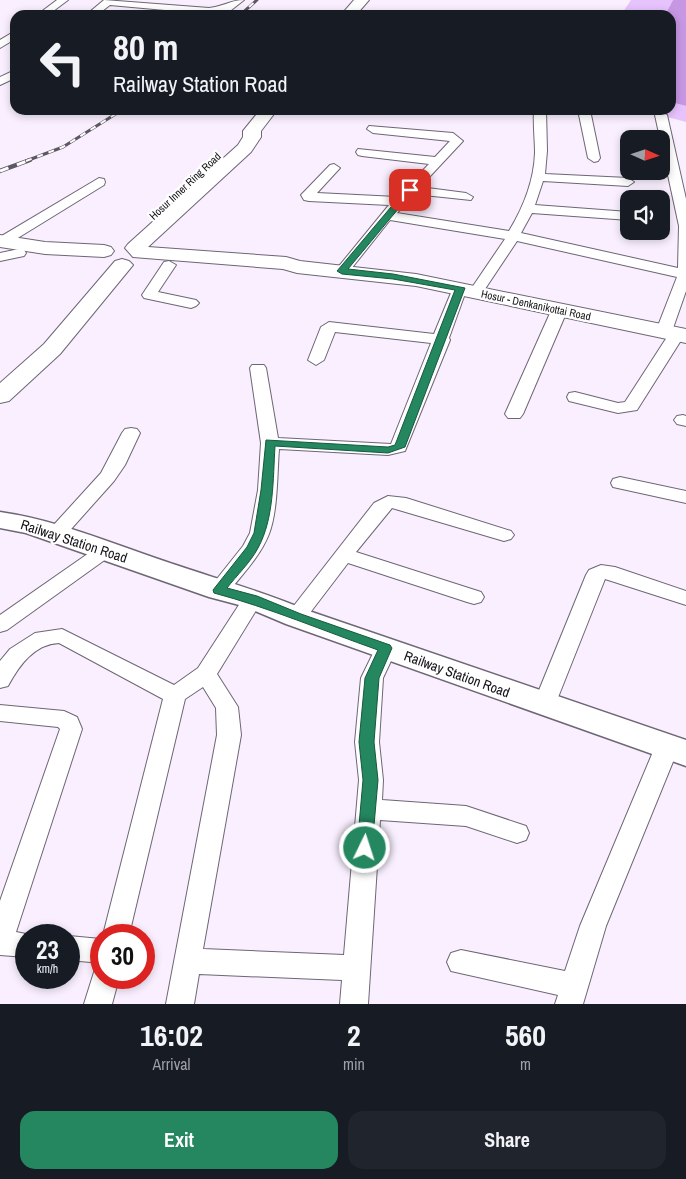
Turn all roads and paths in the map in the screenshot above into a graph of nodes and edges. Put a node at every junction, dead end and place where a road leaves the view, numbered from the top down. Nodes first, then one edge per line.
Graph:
1 (63, 0) edge
2 (239, 0) edge
3 (362, 0) edge
4 (109, 1) edge
5 (49, 10) edge
6 (97, 10) edge
7 (199, 10) edge
8 (218, 10) edge
9 (353, 10) edge
10 (265, 115) edge
11 (540, 115) edge
12 (585, 115) edge
13 (661, 115) dead end
14 (373, 129) dead end
15 (362, 152) dead end
16 (594, 158) dead end
17 (438, 161) junction
18 (334, 168) dead end
19 (538, 177) junction
20 (99, 182) dead end
21 (628, 182) dead end
22 (410, 190) junction
23 (466, 197) dead end
24 (399, 201) junction
25 (528, 209) junction
26 (386, 215) junction
27 (620, 215) edge
28 (685, 225) edge
29 (514, 236) junction
30 (4, 248) edge
31 (121, 256) junction
32 (169, 264) junction
33 (297, 267) junction
34 (342, 271) junction
35 (685, 274) edge
36 (468, 290) junction
37 (191, 303) dead end
38 (559, 311) junction
39 (676, 333) edge
40 (442, 340) junction
41 (316, 360) dead end
42 (258, 368) dead end
43 (0, 378) edge
44 (0, 396) edge
45 (575, 397) dead end
46 (514, 414) dead end
47 (131, 433) dead end
48 (270, 443) junction
49 (620, 483) dead end
50 (686, 497) edge
51 (0, 520) edge
52 (58, 534) junction
53 (504, 535) dead end
54 (106, 550) junction
55 (344, 555) junction
56 (219, 590) junction
57 (474, 597) dead end
58 (686, 598) edge
59 (253, 599) junction
60 (296, 617) junction
61 (0, 625) edge
62 (386, 648) junction
63 (206, 674) junction
64 (0, 680) edge
65 (175, 694) junction
66 (544, 705) junction
67 (0, 714) edge
68 (676, 750) edge
69 (368, 809) junction
70 (517, 833) dead end
71 (119, 924) edge
72 (0, 941) edge
73 (15, 943) edge
74 (189, 961) junction
75 (461, 962) dead end
76 (356, 968) junction
77 (102, 989) edge
78 (572, 995) edge
79 (98, 1004) edge
80 (180, 1004) edge
81 (354, 1004) edge

1 - 5 street
2 - 8 street
3 - 9 main road
4 - 6 street
4 - 7 street
10 - 31 main road, Hosur Inner Ring Road
11 - 19 street
12 - 16 street
13 - 28 street
14 - 17 street
15 - 17 street
17 - 22 street
18 - 24 street
19 - 21 street
19 - 25 street
20 - 30 street
22 - 23 street
22 - 24 street
24 - 26 street
25 - 27 street
25 - 29 street
26 - 29 street
26 - 34 street
28 - 35 street
29 - 35 street
29 - 36 street
30 - 31 main road, Hosur - Denkanikottai Road
31 - 32 main road, Hosur - Denkanikottai Road
31 - 33 main road, Hosur - Denkanikottai Road
31 - 43 main road, Hosur Inner Ring Road
31 - 44 main road, Hosur Inner Ring Road
32 - 33 main road, Hosur - Denkanikottai Road
32 - 37 street
33 - 34 main road, Hosur - Denkanikottai Road
34 - 36 main road, Hosur - Denkanikottai Road
35 - 39 street
36 - 38 main road, Hosur - Denkanikottai Road
36 - 40 street
38 - 39 main road, Hosur - Denkanikottai Road
38 - 46 street
39 - 45 street
40 - 41 street
40 - 48 street
42 - 48 street
47 - 52 street
48 - 56 street
49 - 50 street
51 - 52 main road, Railway Station Road
52 - 54 main road, Railway Station Road
53 - 55 street
54 - 56 main road, Railway Station Road
54 - 61 street
55 - 57 street
55 - 60 street
56 - 59 main road, Railway Station Road
58 - 66 street
59 - 60 main road, Railway Station Road
59 - 63 street
60 - 62 main road, Railway Station Road
62 - 66 main road, Railway Station Road
62 - 69 street
63 - 65 street
63 - 74 street
64 - 65 street
65 - 71 street
66 - 68 main road, Railway Station Road
67 - 72 street
68 - 78 street
69 - 70 street
69 - 76 street
72 - 73 street
74 - 76 street
74 - 80 street
75 - 78 street
76 - 81 street
77 - 79 street

